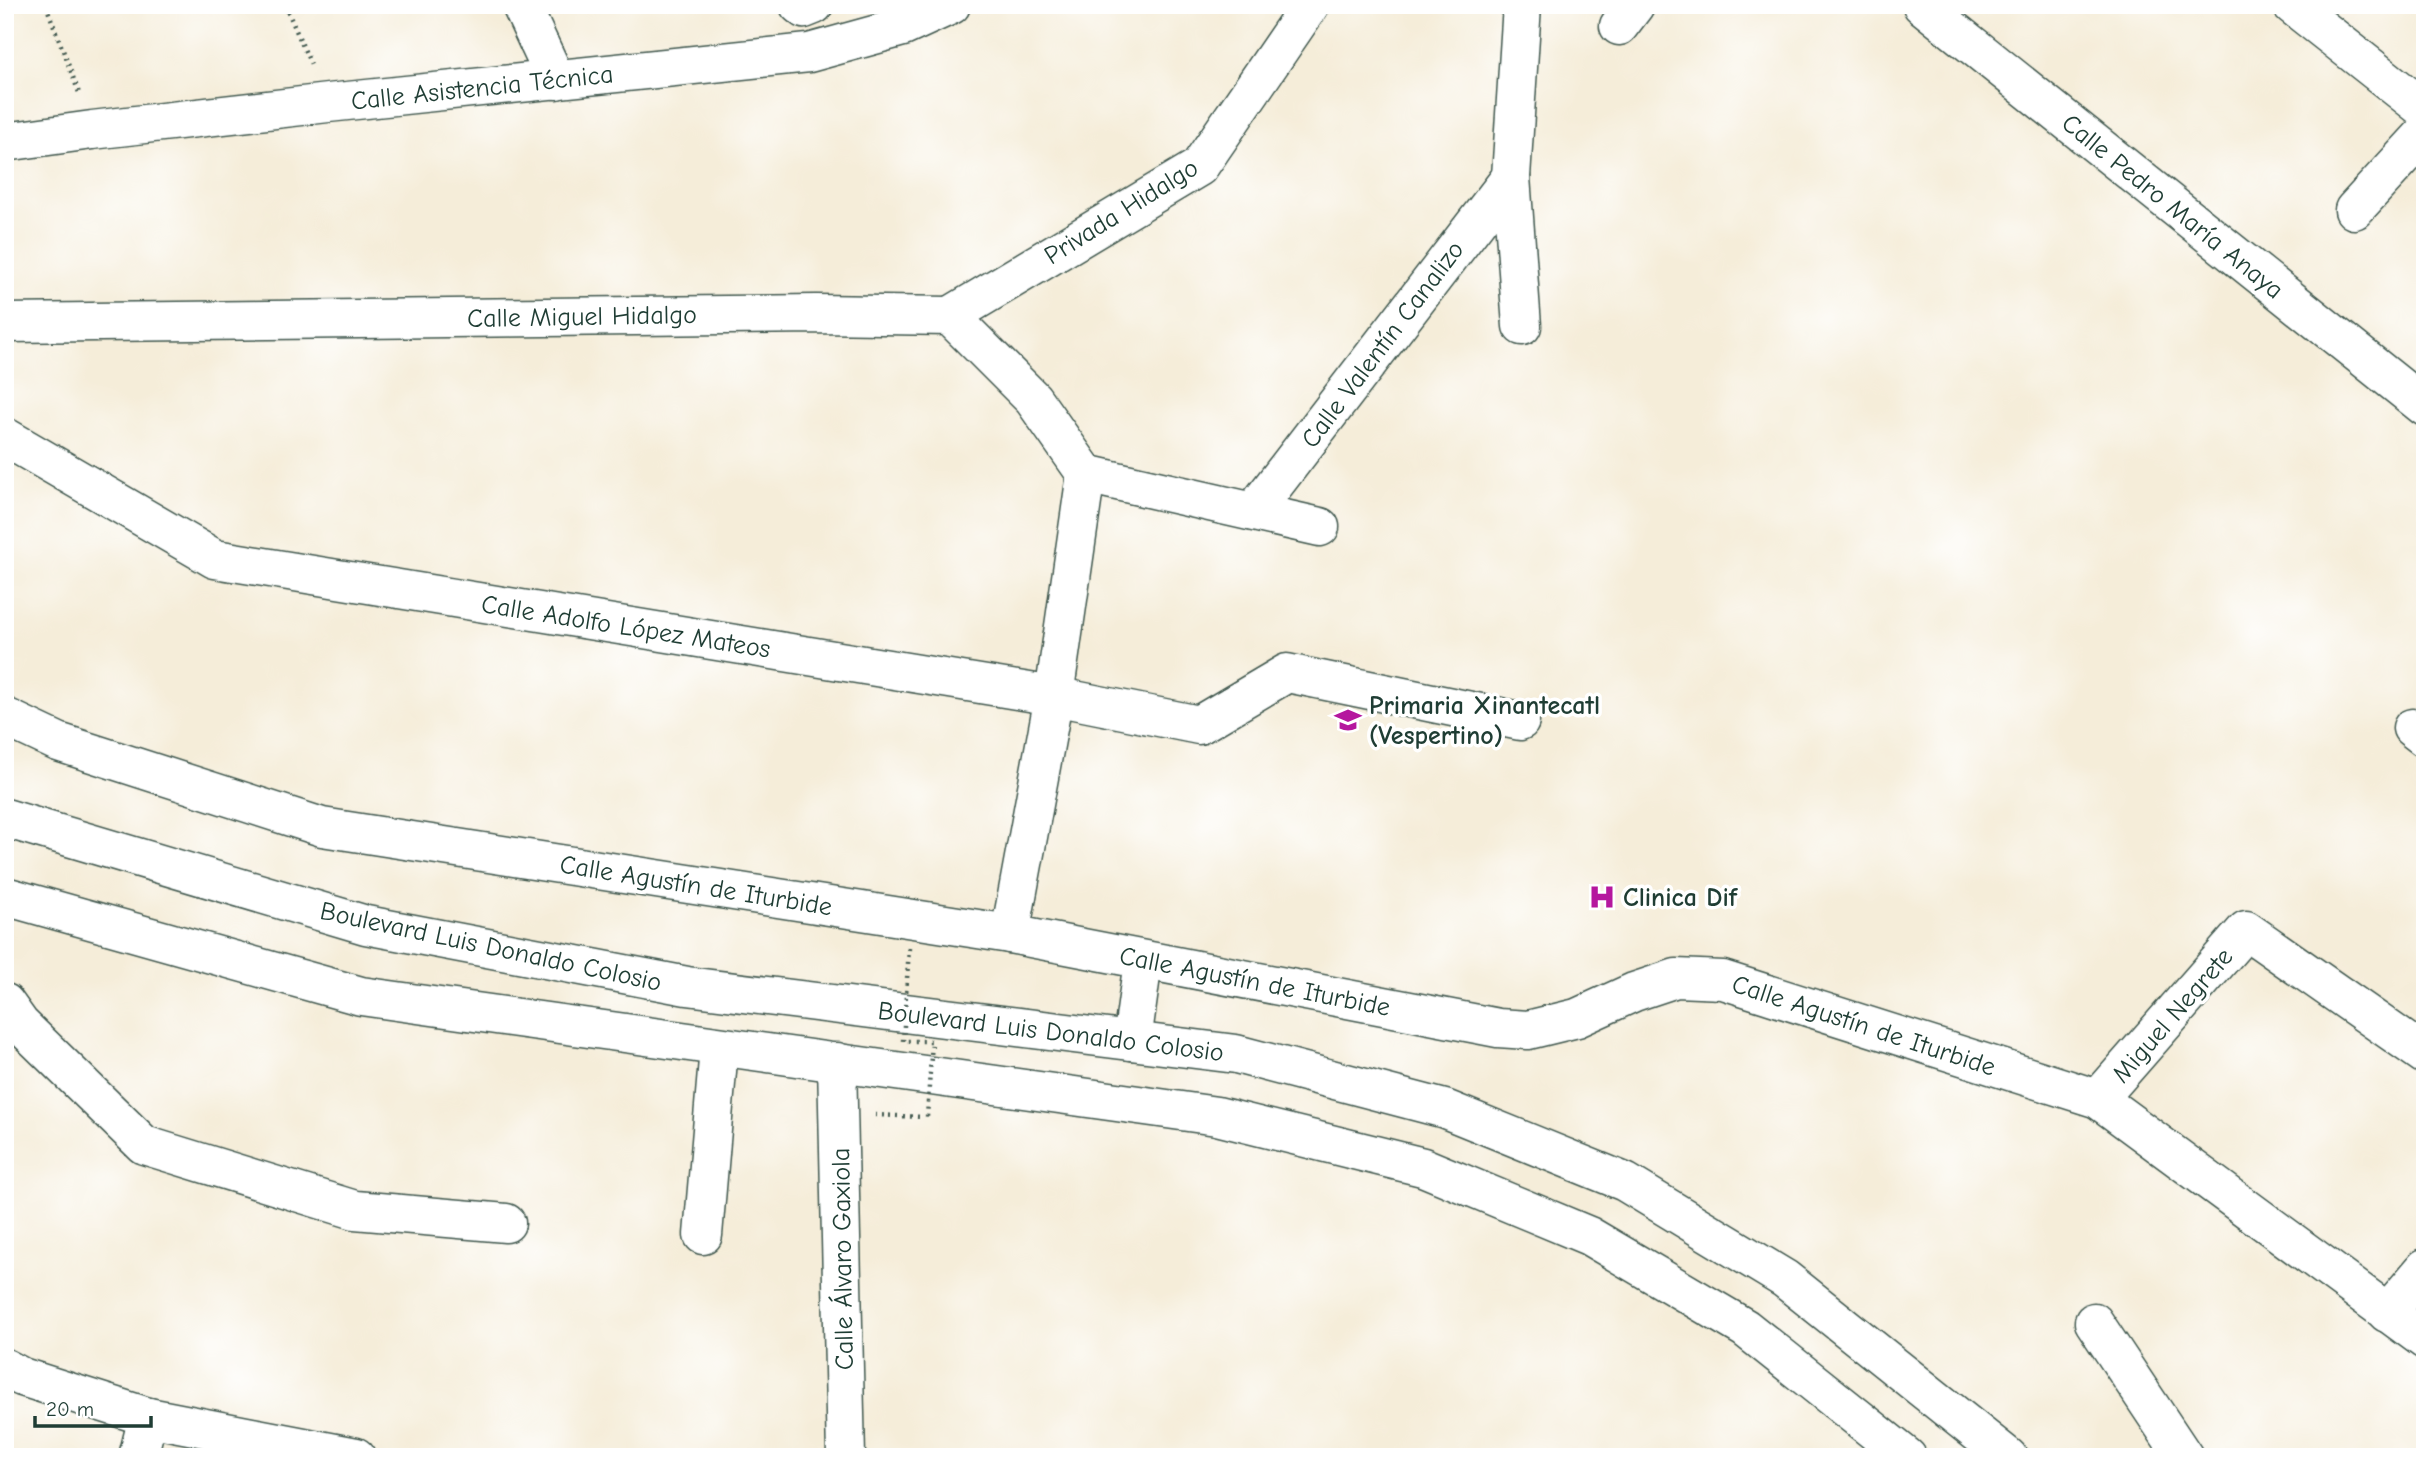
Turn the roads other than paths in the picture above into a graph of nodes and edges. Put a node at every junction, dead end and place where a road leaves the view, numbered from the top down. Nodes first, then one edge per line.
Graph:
1 (522, 5) edge
2 (799, 5) edge
3 (814, 5) edge
4 (951, 5) edge
5 (1310, 5) edge
6 (1522, 5) edge
7 (1922, 5) edge
8 (2292, 5) edge
9 (893, 16) edge
10 (556, 80) junction
11 (2425, 110) edge
12 (2425, 133) edge
13 (5, 142) edge
14 (1510, 177) junction
15 (2354, 210) dead end
16 (950, 316) junction
17 (5, 323) edge
18 (1522, 326) dead end
19 (2425, 407) edge
20 (5, 438) edge
21 (1086, 474) junction
22 (1254, 511) junction
23 (1320, 527) dead end
24 (1054, 696) junction
25 (5, 717) edge
26 (1520, 721) dead end
27 (5, 818) edge
28 (5, 897) edge
29 (1010, 934) junction
30 (1143, 961) junction
31 (5, 1003) edge
32 (1132, 1041) junction
33 (719, 1048) junction
34 (2425, 1055) edge
35 (837, 1062) junction
36 (2098, 1099) junction
37 (506, 1223) dead end
38 (702, 1235) dead end
39 (2425, 1268) edge
40 (2387, 1313) junction
41 (2094, 1322) dead end
42 (2425, 1340) edge
43 (5, 1368) edge
44 (148, 1417) junction
45 (138, 1457) edge
46 (356, 1457) edge
47 (846, 1457) edge
48 (1907, 1457) edge
49 (2008, 1457) edge
50 (2184, 1457) edge

1 - 10 main road
2 - 3 main road
4 - 9 main road, Calle Asistencia Técnica
5 - 16 main road, Privada Hidalgo
6 - 14 main road
7 - 19 main road, Calle Pedro María Anaya
8 - 11 main road
9 - 10 main road, Calle Asistencia Técnica
10 - 13 main road, Calle Asistencia Técnica
12 - 15 main road
14 - 18 main road
14 - 22 main road, Calle Valentín Canalizo
16 - 17 main road, Calle Miguel Hidalgo
16 - 21 main road
20 - 24 main road, Calle Adolfo López Mateos
21 - 22 main road
21 - 24 main road
22 - 23 main road
24 - 26 main road, Calle Adolfo López Mateos
24 - 29 main road
25 - 29 main road, Calle Agustín de Iturbide
27 - 32 main road, Boulevard Luis Donaldo Colosio
28 - 33 main road
29 - 30 main road, Calle Agustín de Iturbide
30 - 32 main road
30 - 36 main road, Calle Agustín de Iturbide
31 - 37 main road
32 - 49 main road, Boulevard Luis Donaldo Colosio
33 - 35 main road
33 - 38 main road
34 - 36 main road, Miguel Negrete
35 - 47 main road, Calle Álvaro Gaxiola
35 - 48 main road
36 - 40 main road, Calle Agustín de Iturbide
39 - 40 main road
40 - 42 main road, Calle Agustín de Iturbide
41 - 50 main road
43 - 44 main road
44 - 45 main road
44 - 46 main road

